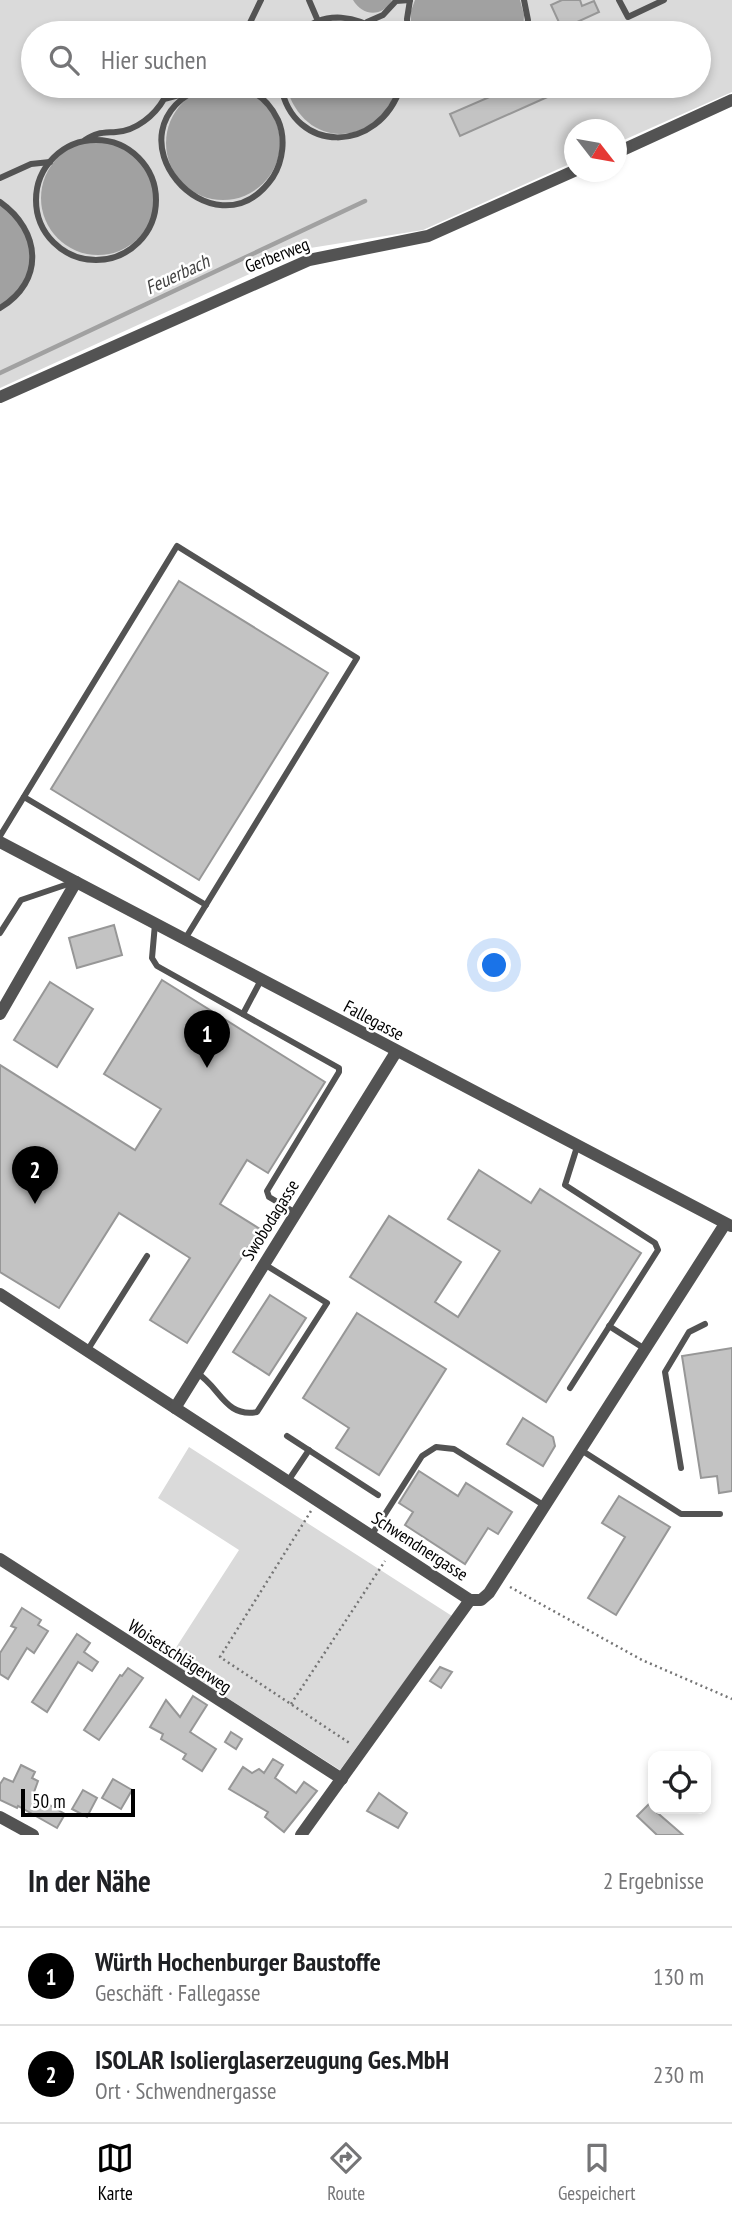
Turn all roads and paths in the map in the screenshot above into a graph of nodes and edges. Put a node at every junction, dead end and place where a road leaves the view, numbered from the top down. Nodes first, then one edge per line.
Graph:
1 (261, 0) edge
2 (309, 0) edge
3 (410, 0) edge
4 (524, 0) edge
5 (620, 0) edge
6 (664, 0) edge
7 (251, 21) edge
8 (318, 21) joint
9 (362, 21) edge
10 (369, 21) edge
11 (407, 21) edge
12 (528, 21) edge
13 (168, 98) edge
14 (184, 98) edge
15 (262, 98) edge
16 (285, 98) edge
17 (397, 98) edge
18 (732, 100) edge
19 (287, 105) junction
20 (274, 113) junction
21 (83, 141) junction
22 (627, 148) edge
23 (50, 162) junction
24 (169, 172) junction
25 (564, 176) edge
26 (0, 178) edge
27 (152, 178) junction
28 (0, 202) edge
29 (43, 226) junction
30 (28, 233) junction
31 (0, 308) edge
32 (0, 397) edge
33 (24, 797) junction
34 (0, 836) edge
35 (0, 842) edge
36 (76, 882) junction
37 (206, 905) junction
38 (155, 924) junction
39 (0, 933) edge
40 (185, 940) junction
41 (261, 980) junction
42 (0, 1014) edge
43 (243, 1014) junction
44 (396, 1052) junction
45 (577, 1147) junction
46 (296, 1213) junction
47 (728, 1225) edge
48 (147, 1256) dead end
49 (264, 1264) junction
50 (0, 1294) edge
51 (705, 1324) dead end
52 (609, 1326) junction
53 (646, 1349) junction
54 (87, 1351) junction
55 (197, 1373) junction
56 (570, 1388) dead end
57 (175, 1408) junction
58 (287, 1436) dead end
59 (309, 1450) junction
60 (580, 1450) junction
61 (681, 1468) dead end
62 (288, 1481) junction
63 (378, 1495) dead end
64 (318, 1501) junction
65 (545, 1506) junction
66 (720, 1514) dead end
67 (371, 1536) junction
68 (393, 1550) junction
69 (0, 1559) edge
70 (498, 1581) junction
71 (470, 1600) junction
72 (732, 1699) edge
73 (291, 1704) junction
74 (362, 1751) junction
75 (342, 1779) junction
76 (0, 1817) edge
77 (33, 1835) edge
78 (301, 1835) edge

1 - 7 lane
2 - 8 lane
3 - 10 lane
3 - 11 lane
4 - 12 lane
5 - 6 lane
8 - 9 lane
13 - 21 lane
14 - 24 lane
15 - 20 lane
16 - 19 lane
17 - 19 lane
18 - 22 street
19 - 20 lane
20 - 24 lane
21 - 23 lane
21 - 27 lane
23 - 26 lane
23 - 29 lane
24 - 27 lane
25 - 32 street, Gerberweg
27 - 29 lane
28 - 30 lane
29 - 30 lane
30 - 31 lane
33 - 34 lane
33 - 37 lane
33 - 37 lane
35 - 36 street, Fallegasse
36 - 38 street, Fallegasse
36 - 39 lane
36 - 42 street
37 - 40 lane
38 - 40 street, Fallegasse
38 - 43 lane
40 - 41 street, Fallegasse
41 - 43 lane
41 - 44 street, Fallegasse
43 - 46 lane
44 - 45 street, Fallegasse
44 - 46 street, Swobodagasse
45 - 47 street, Fallegasse
45 - 52 lane
46 - 49 street, Swobodagasse
47 - 53 street, Schwendnergasse
48 - 54 lane
49 - 55 street, Swobodagasse
49 - 55 lane
50 - 54 street, Schwendnergasse
51 - 61 lane
52 - 53 lane
52 - 56 lane
53 - 60 street, Schwendnergasse
54 - 57 street, Schwendnergasse
55 - 57 street, Swobodagasse
57 - 62 street, Schwendnergasse
58 - 59 lane
59 - 62 lane
59 - 63 lane
60 - 65 street, Schwendnergasse
60 - 66 lane
62 - 64 street, Schwendnergasse
64 - 67 street, Schwendnergasse
64 - 73 path
65 - 67 lane
65 - 70 street, Schwendnergasse
67 - 68 street, Schwendnergasse
68 - 71 street, Schwendnergasse
68 - 73 path
69 - 75 street, Woisetschlägerweg
70 - 71 street, Schwendnergasse
70 - 72 path
71 - 74 street
73 - 74 path
74 - 75 street
75 - 78 street
76 - 77 street

